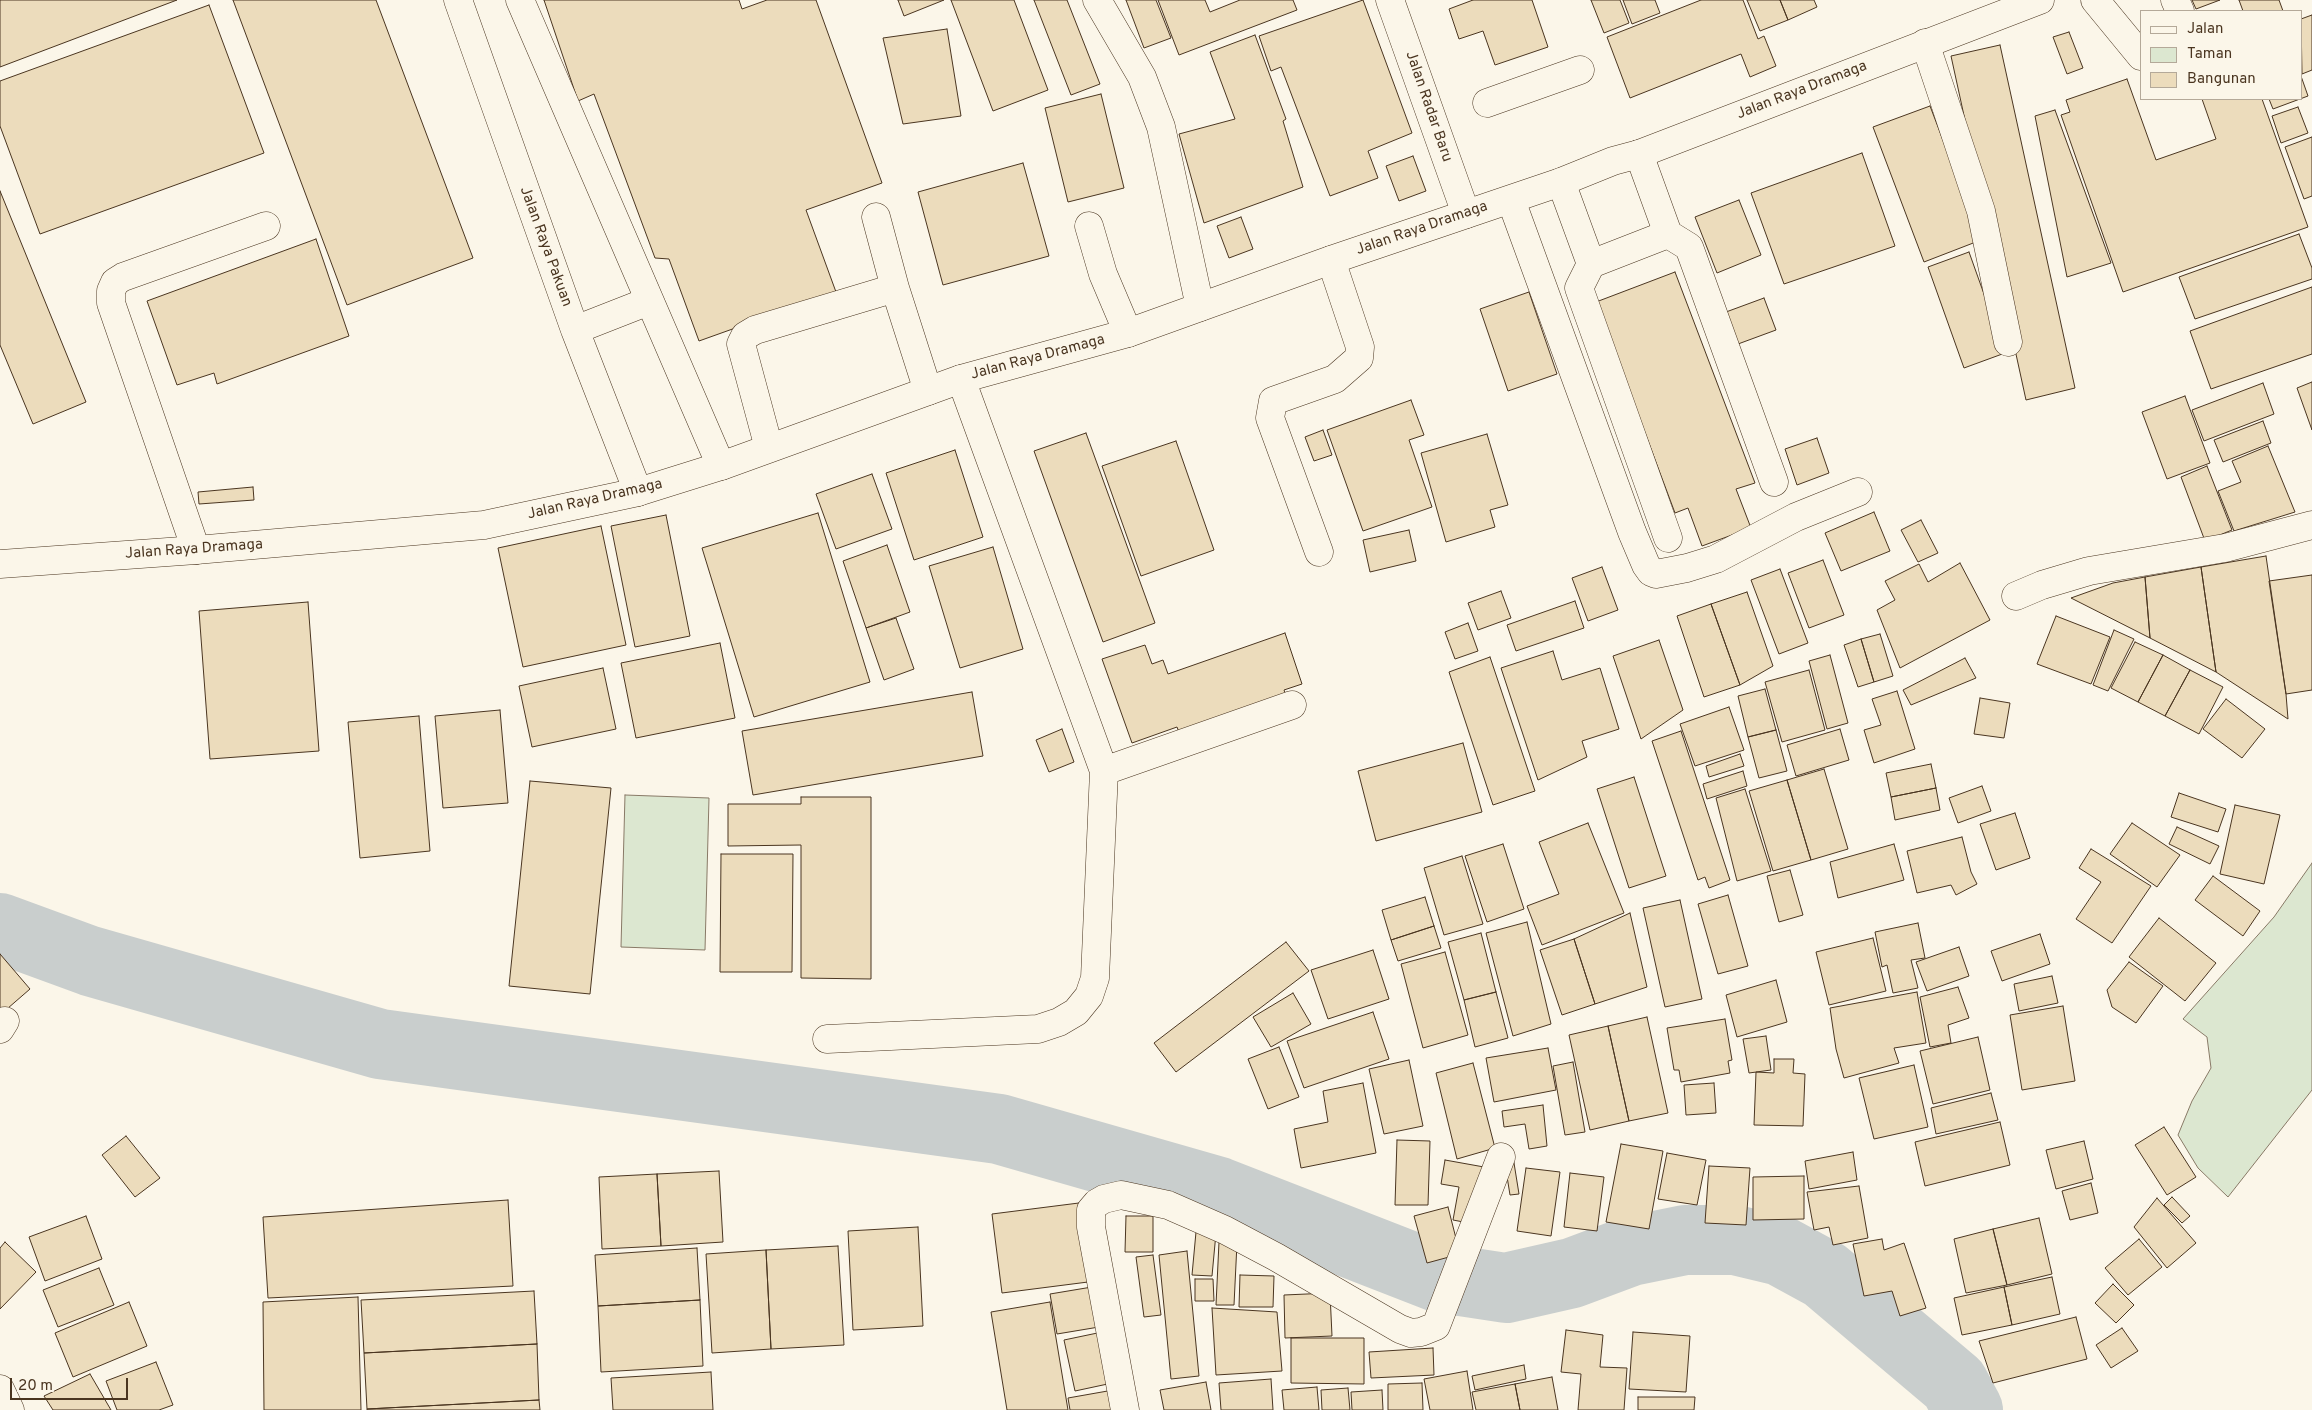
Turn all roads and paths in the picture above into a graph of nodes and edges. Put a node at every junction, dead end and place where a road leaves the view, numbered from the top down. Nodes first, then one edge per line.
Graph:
1 (458, 0) edge
2 (520, 0) edge
3 (1097, 0) edge
4 (1390, 0) edge
5 (2040, 0) edge
6 (2095, 0) edge
7 (1925, 43) junction
8 (2140, 55) edge
9 (1580, 70) dead end
10 (1486, 103) dead end
11 (1639, 154) junction
12 (1561, 182) junction
13 (1510, 200) junction
14 (1466, 214) junction
15 (876, 217) dead end
16 (266, 226) dead end
17 (1089, 226) dead end
18 (1668, 234) junction
19 (1331, 260) junction
20 (1591, 264) junction
21 (895, 288) junction
22 (649, 300) junction
23 (1200, 307) junction
24 (575, 330) junction
25 (1128, 333) junction
26 (2008, 342) dead end
27 (961, 379) junction
28 (928, 391) junction
29 (769, 448) junction
30 (721, 466) junction
31 (1774, 482) dead end
32 (638, 492) junction
33 (1858, 492) dead end
34 (2312, 525) edge
35 (1668, 538) dead end
36 (196, 550) junction
37 (1319, 552) dead end
38 (0, 564) edge
39 (2016, 596) dead end
40 (1292, 705) dead end
41 (1104, 771) junction
42 (827, 1038) dead end
43 (1501, 1157) dead end
44 (0, 1389) edge
45 (10, 1410) edge
46 (1125, 1410) edge

1 - 24 main road, Jalan Raya Pakuan
2 - 22 main road
3 - 23 main road
4 - 14 main road, Jalan Radar Baru
5 - 7 main road, Jalan Raya Dramaga
6 - 8 main road
7 - 11 main road, Jalan Raya Dramaga
7 - 26 main road
9 - 10 main road
11 - 12 main road, Jalan Raya Dramaga
11 - 18 main road
12 - 13 main road, Jalan Raya Dramaga
12 - 20 main road
13 - 14 main road, Jalan Raya Dramaga
13 - 33 main road
14 - 19 main road, Jalan Raya Dramaga
15 - 21 main road
16 - 36 main road
17 - 25 main road
18 - 20 main road
18 - 31 main road
19 - 23 main road, Jalan Raya Dramaga
19 - 37 main road
20 - 35 main road
21 - 28 main road
21 - 29 main road
22 - 24 main road
22 - 30 main road
23 - 25 main road, Jalan Raya Dramaga
24 - 32 main road, Jalan Raya Pakuan
25 - 27 main road, Jalan Raya Dramaga
27 - 28 main road, Jalan Raya Dramaga
27 - 41 main road
28 - 29 main road, Jalan Raya Dramaga
29 - 30 main road, Jalan Raya Dramaga
30 - 32 main road, Jalan Raya Dramaga
32 - 36 main road, Jalan Raya Dramaga
34 - 39 main road
36 - 38 main road, Jalan Raya Dramaga
40 - 41 main road
41 - 42 main road
43 - 46 main road
44 - 45 main road

